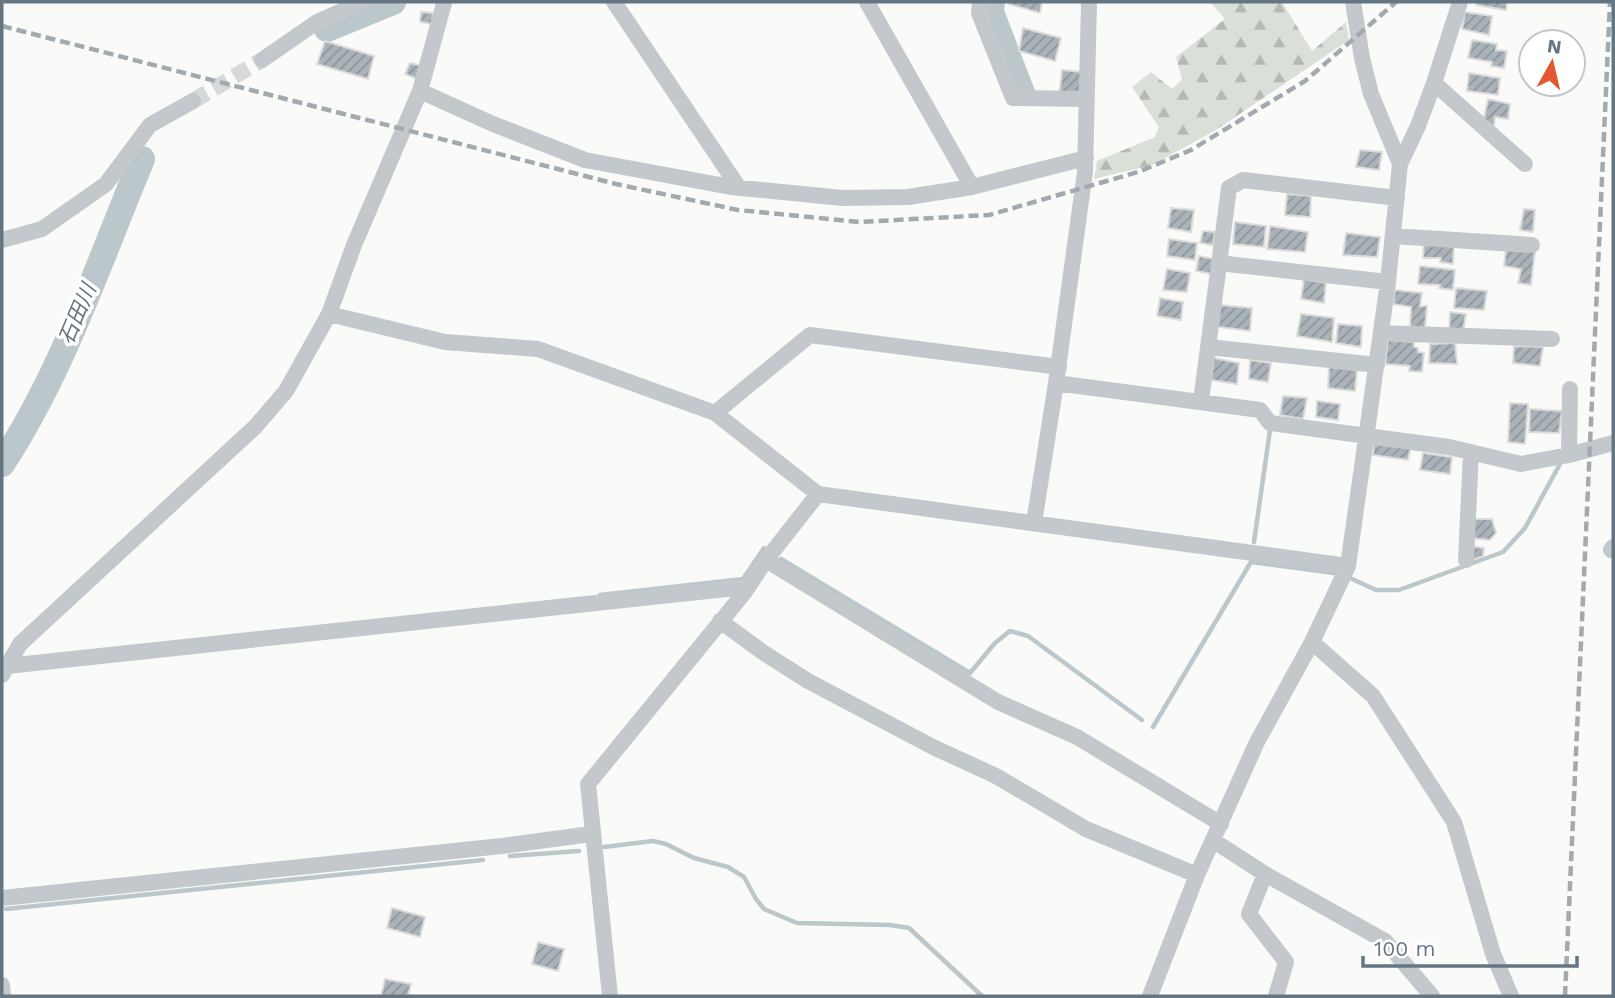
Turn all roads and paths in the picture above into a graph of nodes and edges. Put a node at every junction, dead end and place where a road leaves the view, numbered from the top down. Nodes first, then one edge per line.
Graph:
1 (362, 2) edge
2 (444, 2) edge
3 (614, 2) edge
4 (867, 2) edge
5 (980, 2) edge
6 (1089, 2) edge
7 (1460, 2) edge
8 (1353, 5) edge
9 (262, 60) tunnel mouth
10 (1434, 83) junction
11 (420, 91) junction
12 (1087, 99) junction
13 (193, 101) tunnel mouth
14 (1400, 164) junction
15 (1525, 164) dead end
16 (1086, 165) junction
17 (972, 187) junction
18 (739, 188) junction
19 (1397, 198) junction
20 (1393, 236) junction
21 (2, 240) edge
22 (1532, 244) dead end
23 (1219, 263) junction
24 (1388, 282) junction
25 (328, 314) junction
26 (1381, 333) junction
27 (1552, 340) dead end
28 (1208, 348) junction
29 (1377, 365) junction
30 (1057, 375) junction
31 (1570, 390) dead end
32 (1201, 401) junction
33 (715, 412) junction
34 (1367, 437) junction
35 (1613, 443) edge
36 (1471, 452) junction
37 (1569, 455) junction
38 (818, 494) junction
39 (1034, 523) junction
40 (766, 560) junction
41 (1466, 560) dead end
42 (1348, 565) junction
43 (744, 593) junction
44 (720, 621) junction
45 (1312, 642) junction
46 (4, 670) edge
47 (1222, 824) junction
48 (591, 834) junction
49 (1214, 841) junction
50 (1265, 874) junction
51 (1197, 875) junction
52 (2, 898) edge
53 (2, 985) edge
54 (3, 996) edge
55 (610, 996) edge
56 (1150, 996) edge
57 (1276, 996) edge
58 (1432, 996) edge
59 (1511, 996) edge

1 - 9 street
2 - 11 street
3 - 18 street
4 - 17 street
5 - 12 street
6 - 12 street
7 - 10 street
8 - 14 street
10 - 14 street
10 - 15 street
11 - 18 street
11 - 25 street
12 - 16 street
13 - 21 street
14 - 19 street
16 - 17 street
16 - 30 street
17 - 18 street
19 - 20 street
19 - 23 street
20 - 22 street
20 - 24 street
23 - 24 street
23 - 28 street
24 - 26 street
25 - 33 street
25 - 46 street
26 - 27 street
26 - 29 street
28 - 29 street
28 - 32 street
29 - 34 street
30 - 32 street
30 - 33 street
30 - 39 street
31 - 37 street
32 - 34 street
33 - 38 street
34 - 36 street
34 - 42 street
35 - 37 street
36 - 37 street
36 - 41 street
38 - 39 street
38 - 40 street
39 - 42 street
40 - 43 street
40 - 47 street
42 - 45 street
43 - 44 street
43 - 46 street
44 - 48 street
44 - 51 street
45 - 47 street
45 - 59 street
47 - 49 street
48 - 52 street
48 - 55 street
49 - 50 street
49 - 51 street
50 - 57 street
50 - 58 street
51 - 56 street
53 - 54 street

